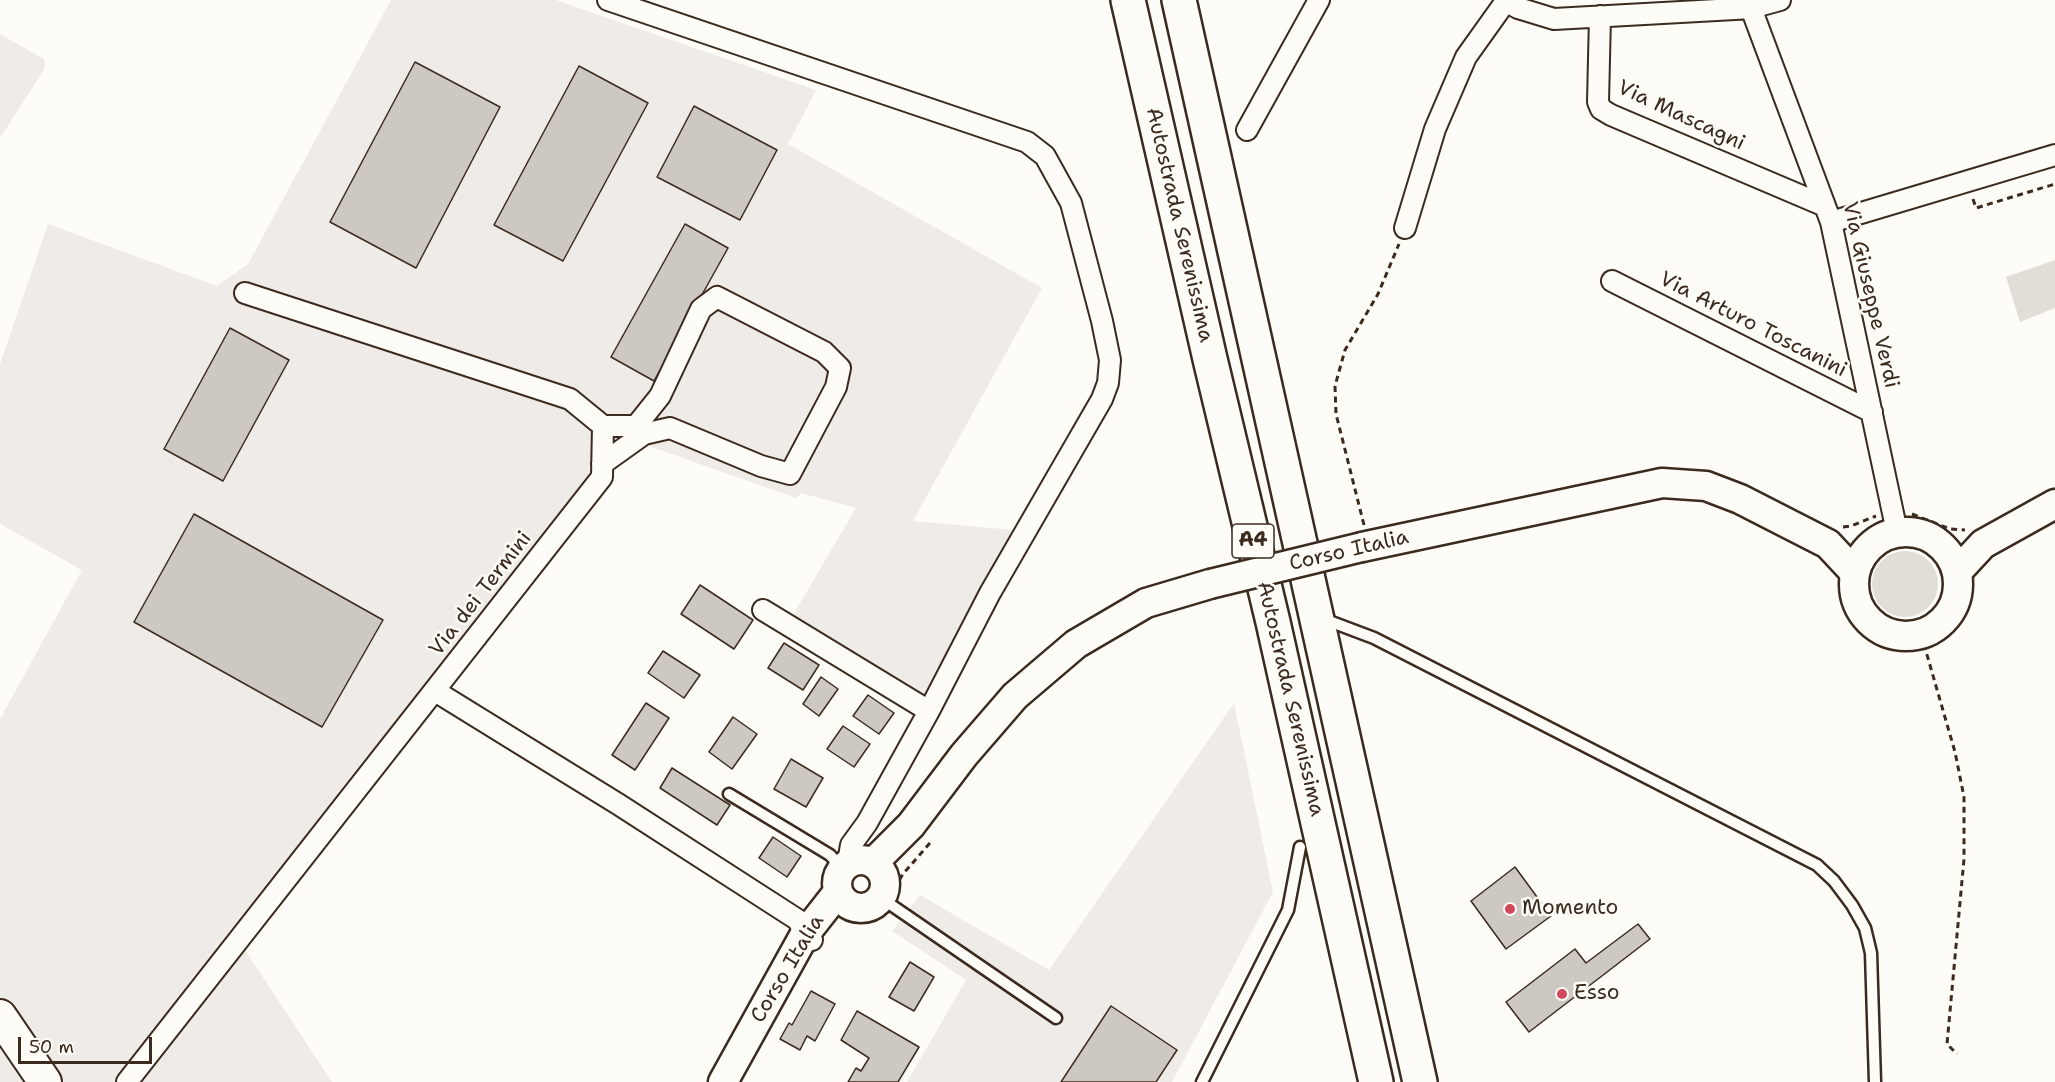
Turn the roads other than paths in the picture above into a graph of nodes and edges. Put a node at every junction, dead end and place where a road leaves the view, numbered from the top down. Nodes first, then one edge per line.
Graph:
1 (608, 0) edge
2 (1128, 0) edge
3 (1179, 0) edge
4 (1319, 0) edge
5 (1780, 0) edge
6 (1505, 1) edge
7 (1750, 4) edge
8 (1600, 16) junction
9 (1246, 130) dead end
10 (2054, 159) edge
11 (1828, 214) junction
12 (1405, 228) road end
13 (1611, 281) dead end
14 (244, 292) dead end
15 (1872, 412) junction
16 (603, 426) junction
17 (602, 464) junction
18 (2055, 504) edge
19 (1897, 532) junction
20 (1828, 544) junction
21 (1983, 544) junction
22 (1943, 546) junction
23 (1869, 547) junction
24 (1957, 572) junction
25 (1855, 573) junction
26 (763, 610) dead end
27 (1315, 616) junction
28 (435, 692) junction
29 (929, 711) junction
30 (729, 794) dead end
31 (1300, 847) dead end
32 (863, 883) junction
33 (809, 938) junction
34 (0, 1016) edge
35 (1056, 1018) dead end
36 (45, 1082) edge
37 (127, 1082) edge
38 (723, 1082) edge
39 (1202, 1082) edge
40 (1376, 1082) edge
41 (1420, 1082) edge
42 (1875, 1082) edge

1 - 29 street
2 - 40 highway, Autostrada Serenissima / A4
3 - 27 highway, Autostrada Serenissima / A4
4 - 9 street
5 - 7 street
6 - 8 street
6 - 12 street
7 - 8 street
7 - 11 street, Via Giuseppe Verdi
8 - 11 street, Via Mascagni
10 - 11 street
11 - 15 street, Via Giuseppe Verdi
13 - 15 street, Via Arturo Toscanini
14 - 16 street
15 - 19 street, Via Giuseppe Verdi
16 - 17 street, Via dei Termini
16 - 17 street
17 - 28 street, Via dei Termini
18 - 21 street
19 - 22 street
19 - 23 street
20 - 23 street, Corso Italia
20 - 25 street, Corso Italia
20 - 32 street, Corso Italia, bridge
21 - 22 street
21 - 24 street
22 - 24 street
23 - 25 street
24 - 25 street
26 - 29 street
27 - 41 highway, Autostrada Serenissima / A4
27 - 42 lane
28 - 33 street
28 - 37 street, Via dei Termini
29 - 32 street
30 - 32 lane
31 - 39 lane
32 - 33 street, Corso Italia
32 - 35 lane
33 - 38 street, Corso Italia
34 - 36 main road

